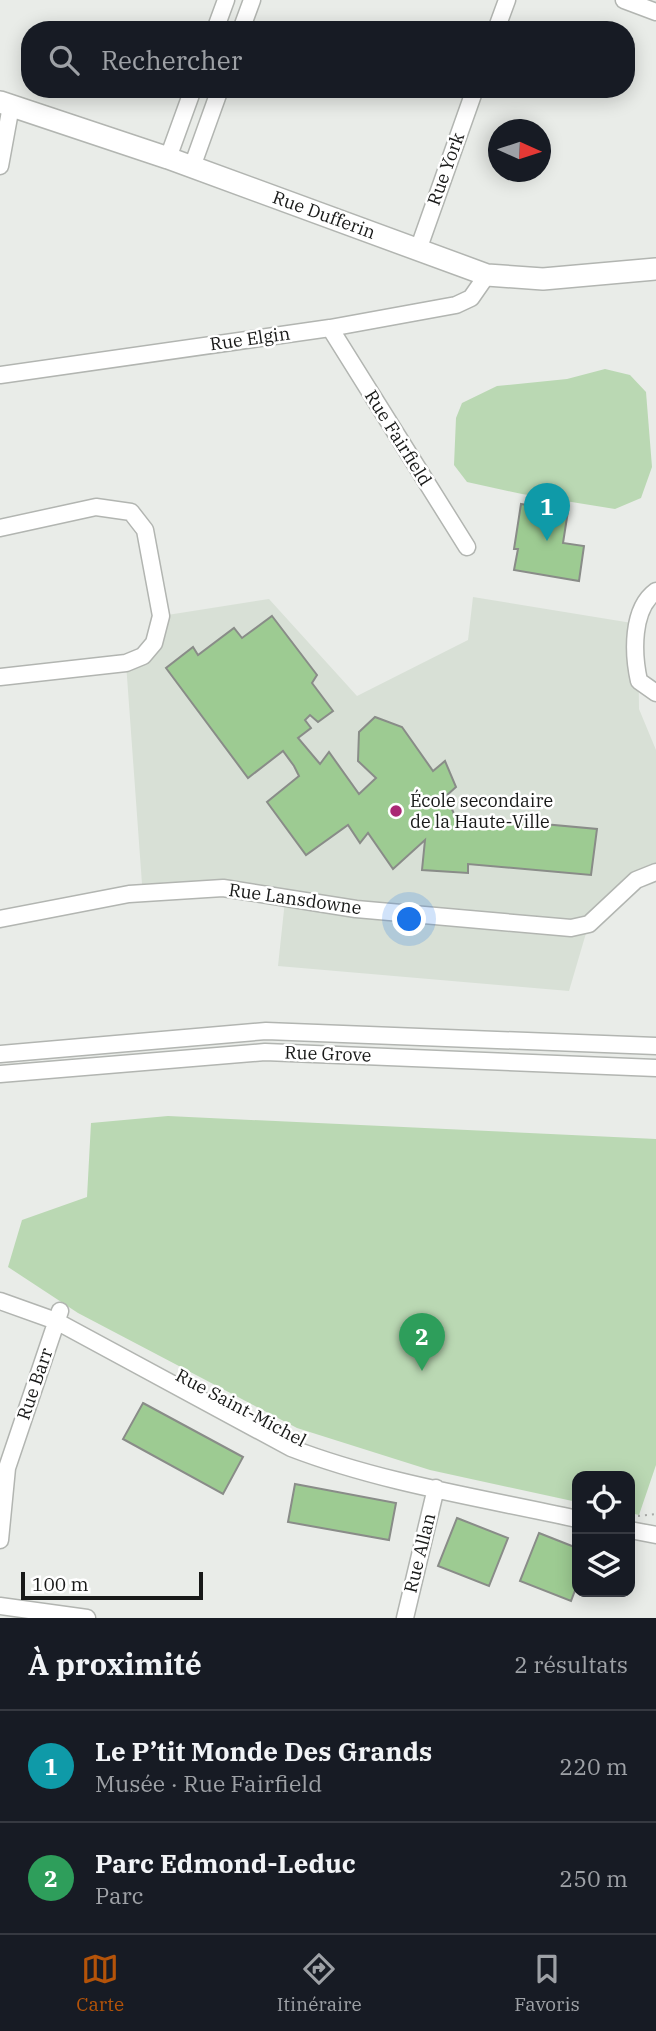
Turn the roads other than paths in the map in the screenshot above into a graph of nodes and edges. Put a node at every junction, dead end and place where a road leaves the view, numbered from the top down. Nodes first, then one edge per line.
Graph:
1 (507, 0) edge
2 (624, 0) edge
3 (225, 3) edge
4 (656, 12) edge
5 (247, 15) edge
6 (218, 21) edge
7 (499, 21) edge
8 (190, 98) edge
9 (217, 98) edge
10 (472, 98) edge
11 (6, 104) edge
12 (168, 158) junction
13 (0, 166) edge
14 (192, 167) junction
15 (418, 250) junction
16 (656, 269) edge
17 (487, 275) junction
18 (330, 328) junction
19 (0, 375) edge
20 (0, 528) edge
21 (467, 547) dead end
22 (656, 591) edge
23 (0, 677) edge
24 (656, 694) edge
25 (656, 872) edge
26 (0, 919) edge
27 (656, 1046) edge
28 (0, 1054) edge
29 (656, 1068) edge
30 (0, 1074) edge
31 (0, 1301) edge
32 (58, 1316) junction
33 (4, 1467) edge
34 (436, 1488) junction
35 (572, 1518) edge
36 (635, 1531) edge
37 (656, 1535) edge
38 (0, 1540) edge
39 (0, 1606) edge
40 (87, 1618) edge
41 (405, 1618) edge

1 - 7 street
2 - 4 street
3 - 5 street
3 - 6 street
8 - 12 street
9 - 14 street
10 - 15 street, Rue York
11 - 12 main road, Rue Dufferin
11 - 13 street
12 - 14 main road, Rue Dufferin
14 - 15 main road, Rue Dufferin
15 - 17 main road, Rue Dufferin
16 - 17 main road, Rue Dufferin
17 - 18 street, Rue Elgin
18 - 19 street, Rue Elgin
18 - 21 street, Rue Fairfield
20 - 23 street
22 - 24 street
25 - 26 street, Rue Lansdowne
27 - 28 street, Rue Grove
29 - 30 street, Rue Grove
31 - 32 street, Rue Saint-Michel
32 - 33 street, Rue Barr
32 - 34 street, Rue Saint-Michel
33 - 38 street, Rue Barr
34 - 35 street, Rue Saint-Michel
34 - 41 street, Rue Allan
36 - 37 street
39 - 40 street

